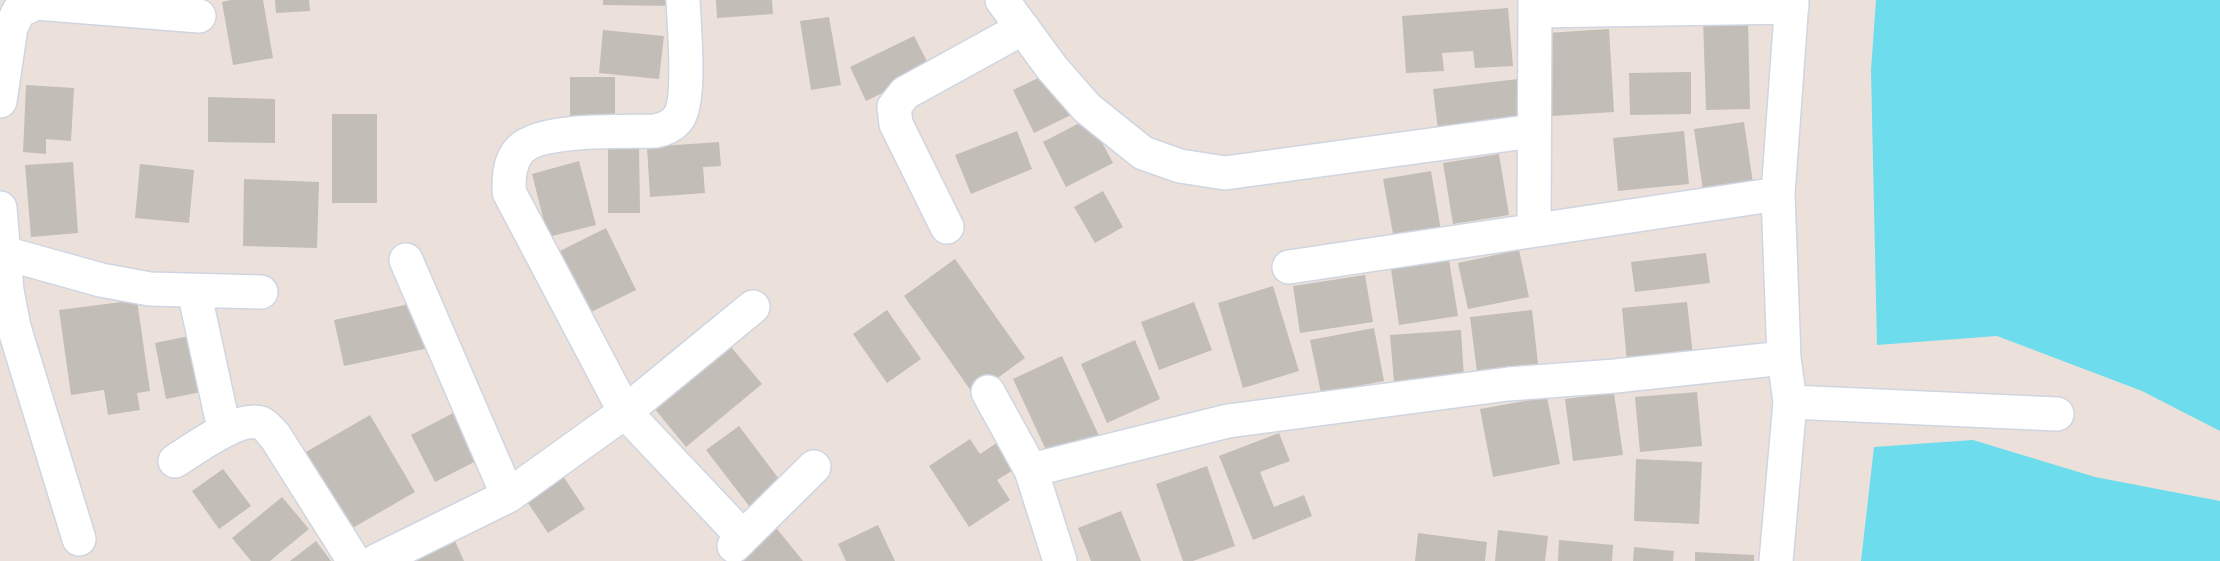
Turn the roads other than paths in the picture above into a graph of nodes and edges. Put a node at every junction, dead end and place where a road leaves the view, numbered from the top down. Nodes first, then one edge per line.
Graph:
1 (683, 0) edge
2 (1002, 0) edge
3 (1792, 3) edge
4 (1535, 5) edge
5 (199, 16) dead end
6 (1023, 28) junction
7 (0, 101) edge
8 (1533, 131) junction
9 (1778, 194) junction
10 (0, 208) edge
11 (947, 227) dead end
12 (1534, 230) junction
13 (4, 253) junction
14 (406, 260) dead end
15 (1289, 267) dead end
16 (194, 291) junction
17 (261, 292) dead end
18 (753, 307) dead end
19 (1784, 358) junction
20 (988, 392) dead end
21 (1790, 402) junction
22 (626, 412) junction
23 (2057, 414) dead end
24 (226, 430) junction
25 (175, 461) dead end
26 (814, 467) dead end
27 (1031, 470) junction
28 (508, 496) junction
29 (79, 539) dead end
30 (354, 561) edge
31 (376, 561) edge
32 (1060, 561) edge
33 (1776, 561) edge

1 - 22 street
2 - 6 street
3 - 4 street
3 - 9 street
4 - 8 street
5 - 7 street
6 - 8 street
6 - 11 street
8 - 12 street
9 - 12 street
9 - 19 street
10 - 13 street
12 - 15 street
13 - 16 street
13 - 29 street
14 - 28 street
16 - 17 street
16 - 24 street
18 - 22 street
19 - 21 street
19 - 27 street
20 - 27 street
21 - 23 street
21 - 33 street
22 - 26 street
22 - 28 street
24 - 25 street
24 - 30 street
27 - 32 street
28 - 31 street

